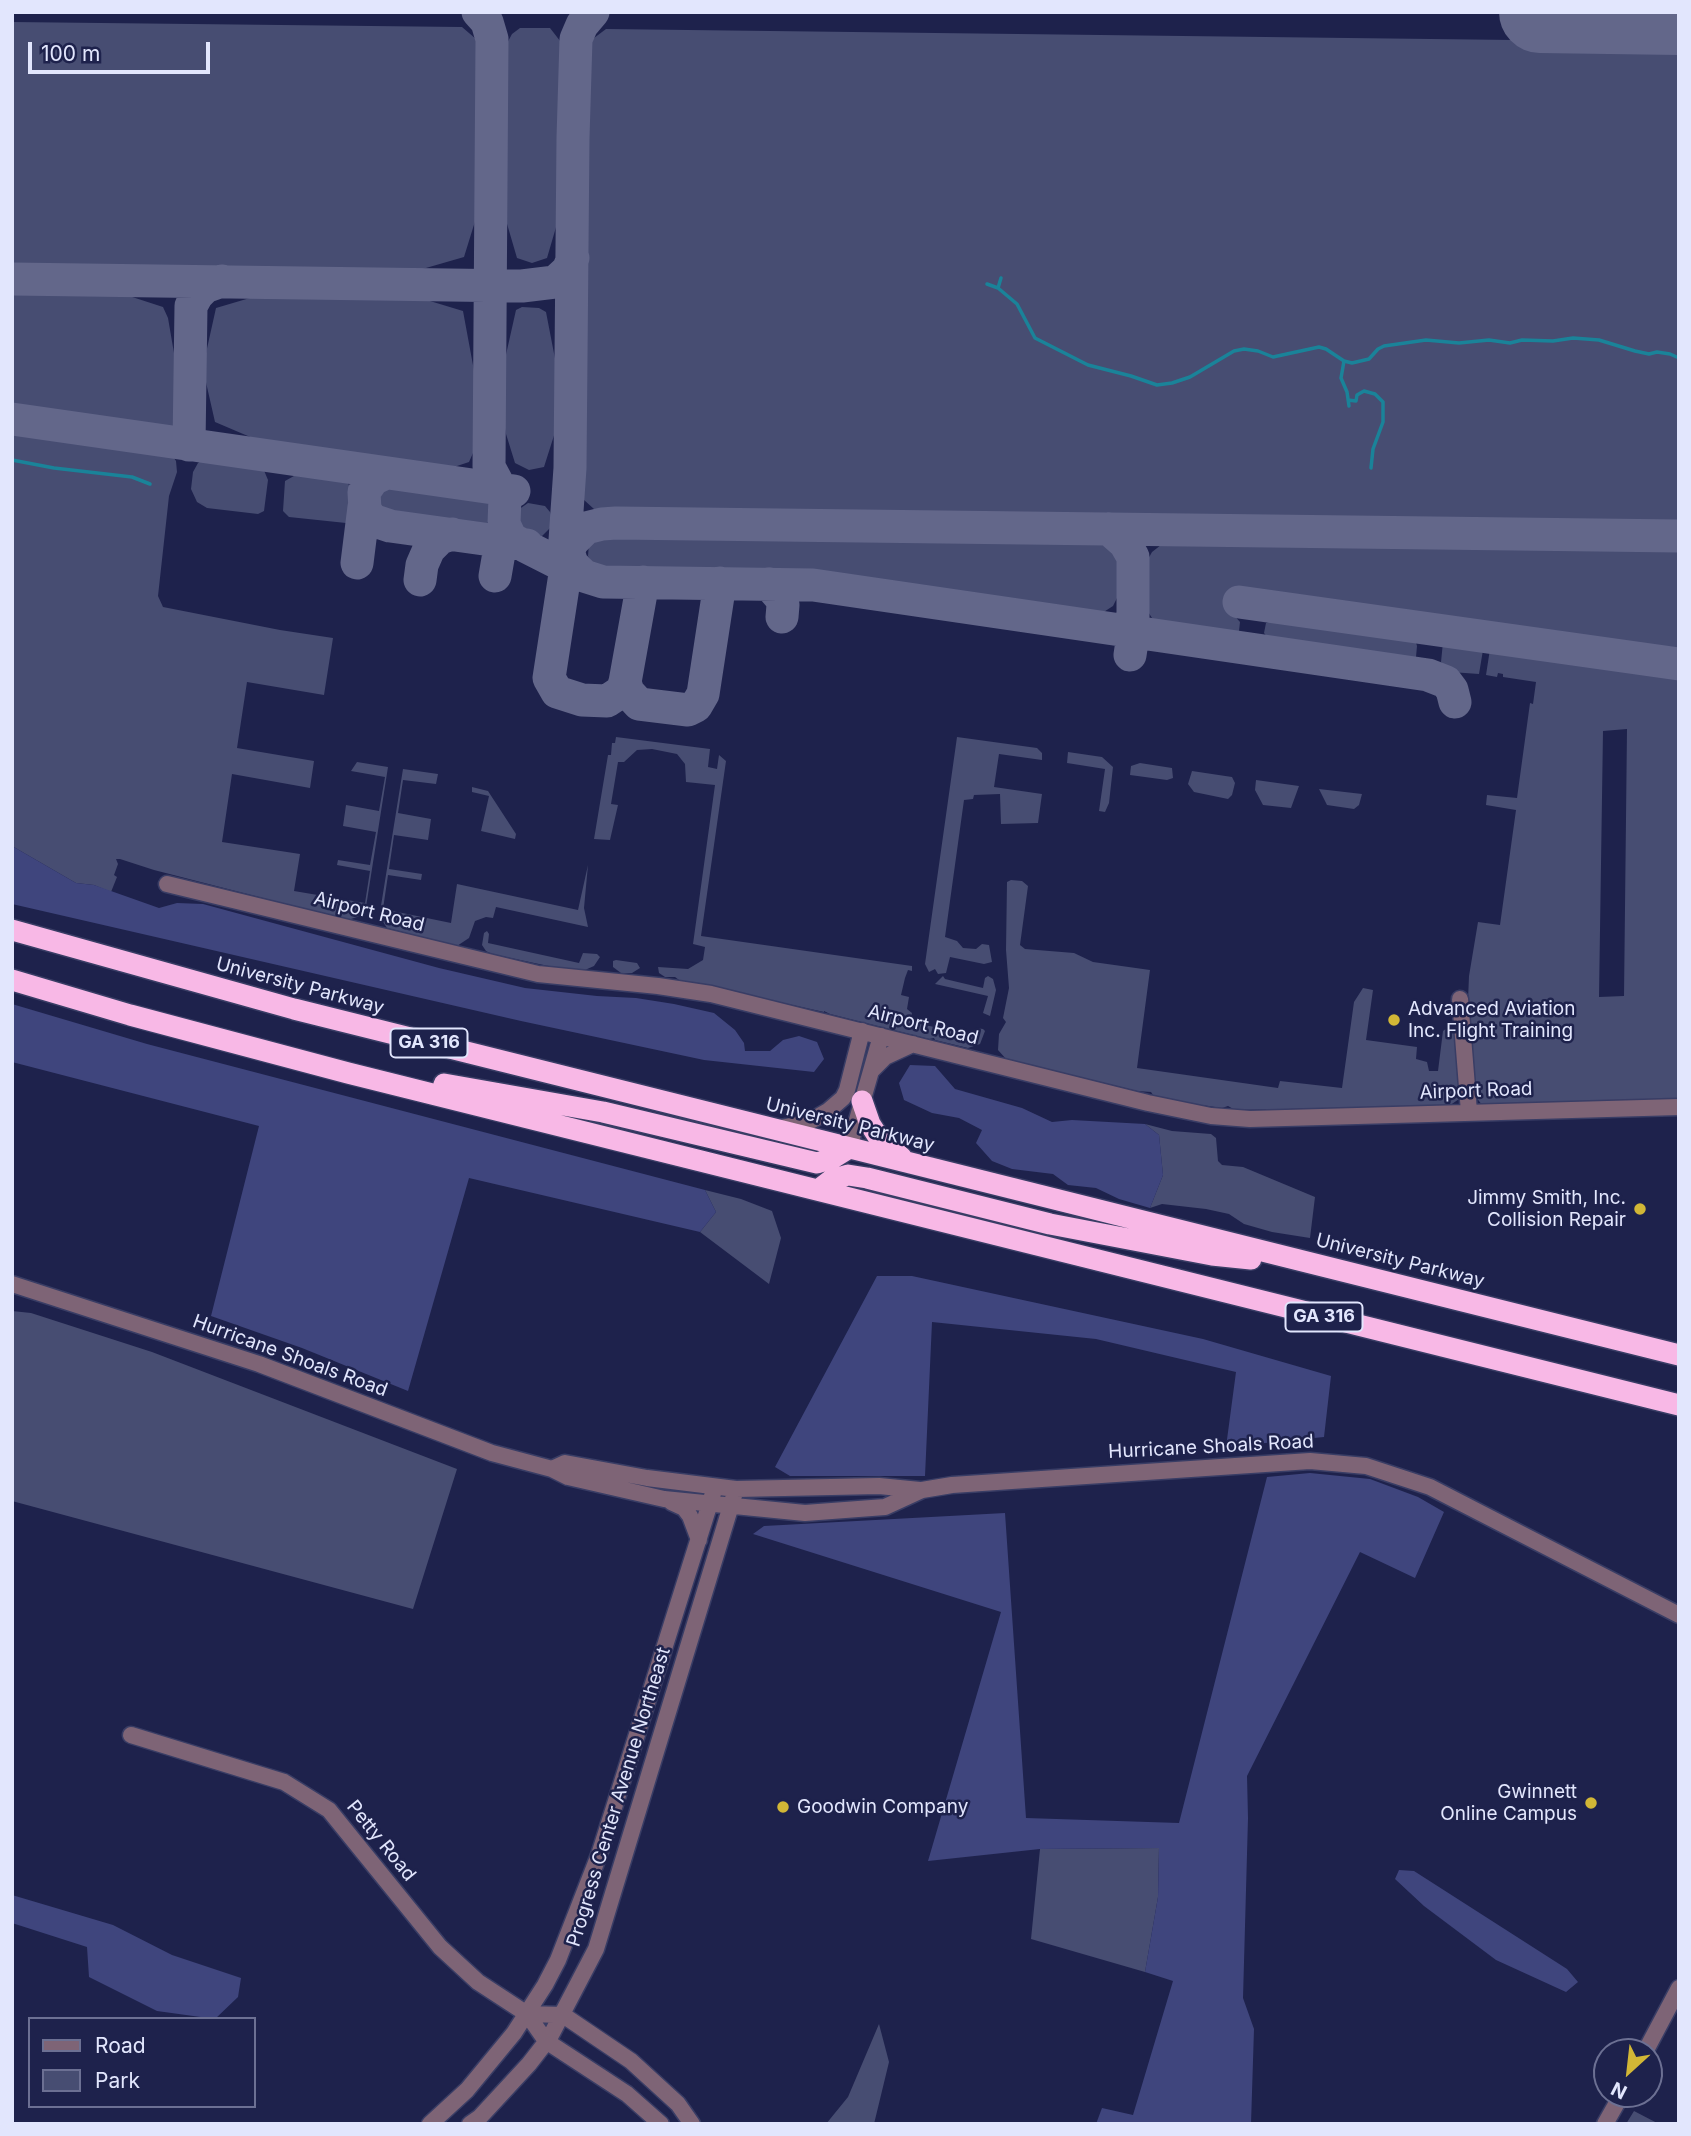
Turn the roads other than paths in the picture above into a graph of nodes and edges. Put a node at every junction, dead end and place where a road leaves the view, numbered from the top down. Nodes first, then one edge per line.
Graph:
1 (167, 884) dead end
2 (12, 930) edge
3 (12, 980) edge
4 (1460, 999) dead end
5 (862, 1031) junction
6 (881, 1036) junction
7 (913, 1044) junction
8 (870, 1072) junction
9 (348, 1073) junction
10 (862, 1101) junction
11 (1679, 1107) edge
12 (1469, 1112) junction
13 (774, 1129) junction
14 (849, 1148) junction
15 (909, 1163) junction
16 (818, 1190) junction
17 (1312, 1263) junction
18 (12, 1284) edge
19 (1679, 1355) edge
20 (1679, 1405) edge
21 (552, 1469) junction
22 (922, 1490) junction
23 (713, 1495) junction
24 (733, 1497) junction
25 (664, 1499) junction
26 (760, 1508) junction
27 (699, 1540) junction
28 (720, 1540) junction
29 (1679, 1615) edge
30 (131, 1735) dead end
31 (1679, 1989) edge
32 (527, 2014) junction
33 (563, 2015) junction
34 (1653, 2038) edge
35 (546, 2041) junction
36 (1614, 2108) edge
37 (430, 2124) edge
38 (470, 2124) edge
39 (661, 2124) edge
40 (692, 2124) edge
41 (1605, 2124) edge

1 - 5 street, Airport Road
2 - 13 highway, University Parkway / GA 316
3 - 9 highway, GA 316
4 - 12 street
5 - 6 street, Airport Road
5 - 13 street
6 - 7 street, Airport Road
6 - 8 street
7 - 8 street
7 - 12 street, Airport Road
8 - 10 street
9 - 14 highway
9 - 16 highway, GA 316
10 - 14 street
10 - 15 highway
11 - 12 street, Airport Road
13 - 14 highway, University Parkway / GA 316
14 - 15 highway, University Parkway / GA 316
15 - 17 highway, University Parkway / GA 316
16 - 17 highway
16 - 20 highway, GA 316
17 - 19 highway, University Parkway / GA 316
18 - 21 street, Hurricane Shoals Road
21 - 23 street, Hurricane Shoals Road
21 - 25 street, Hurricane Shoals Road
22 - 24 street, Hurricane Shoals Road
22 - 26 street, Hurricane Shoals Road
22 - 29 street, Hurricane Shoals Road
23 - 24 street, Hurricane Shoals Road
23 - 25 street, Hurricane Shoals Road
23 - 27 street, Progress Center Avenue Northeast
24 - 26 street, Hurricane Shoals Road
24 - 28 street, Progress Center Avenue Northeast
25 - 27 street
26 - 28 street
27 - 32 street, Progress Center Avenue Northeast
28 - 33 street, Progress Center Avenue Northeast
30 - 32 street, Petty Road
31 - 34 street
32 - 33 street
32 - 35 street, Petty Road
32 - 37 street, Progress Center Avenue Northeast
33 - 35 street, Progress Center Avenue Northeast
33 - 40 street
35 - 38 street, Progress Center Avenue Northeast
35 - 39 street, Petty Road
36 - 41 street

